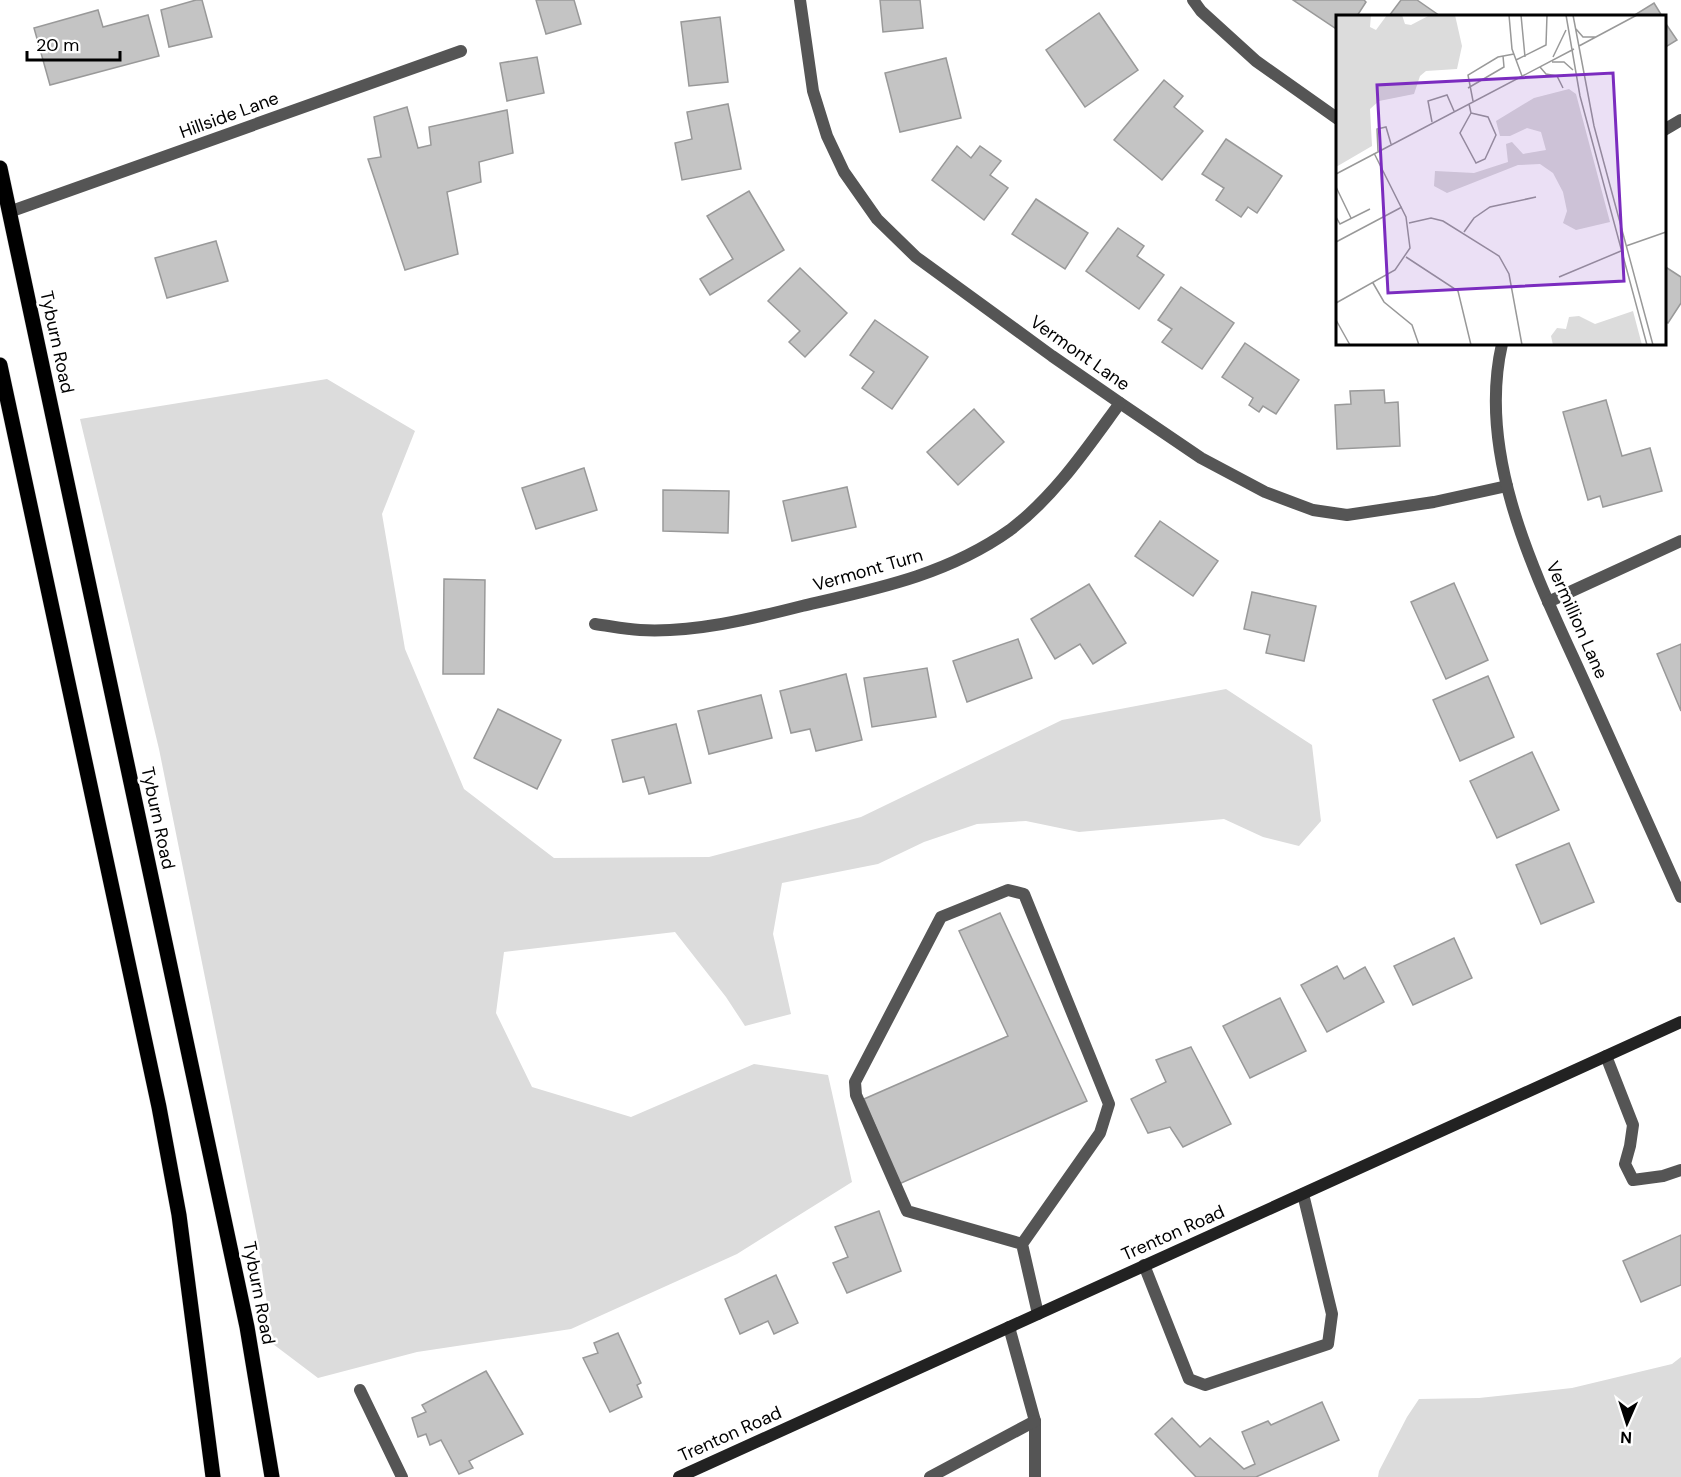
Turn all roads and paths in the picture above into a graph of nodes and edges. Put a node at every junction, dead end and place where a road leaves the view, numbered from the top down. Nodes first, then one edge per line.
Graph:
1 (800, 0) edge
2 (1192, 0) edge
3 (461, 51) dead end
4 (1336, 118) edge
5 (1681, 120) edge
6 (1666, 129) edge
7 (0, 168) edge
8 (9, 212) junction
9 (1502, 345) edge
10 (0, 365) edge
11 (1120, 403) junction
12 (1507, 486) junction
13 (1681, 541) edge
14 (1548, 602) junction
15 (595, 624) dead end
16 (1681, 897) edge
17 (1681, 1022) edge
18 (1606, 1056) junction
19 (1681, 1170) edge
20 (1303, 1194) junction
21 (1022, 1244) junction
22 (1144, 1265) junction
23 (1038, 1314) junction
24 (1009, 1327) junction
25 (360, 1390) dead end
26 (1035, 1421) junction
27 (213, 1477) edge
28 (272, 1477) edge
29 (402, 1477) edge
30 (679, 1477) edge
31 (930, 1477) edge
32 (1035, 1477) edge

1 - 11 street, Vermont Lane
2 - 4 street
3 - 8 street, Hillside Lane
5 - 6 street
7 - 8 main road, Tyburn Road
8 - 28 main road, Tyburn Road
9 - 12 street, Vermillion Lane
10 - 27 main road
11 - 12 street, Vermont Lane
11 - 15 street, Vermont Turn
12 - 14 street, Vermillion Lane
13 - 14 street
14 - 16 street, Vermillion Lane
17 - 18 main road, Trenton Road
18 - 19 street
18 - 20 main road, Trenton Road
20 - 22 main road, Trenton Road
20 - 22 street
21 - 21 street
21 - 23 street
22 - 23 main road, Trenton Road
23 - 24 main road, Trenton Road
24 - 26 street
24 - 30 main road, Trenton Road
25 - 29 street
26 - 31 street
26 - 32 street

